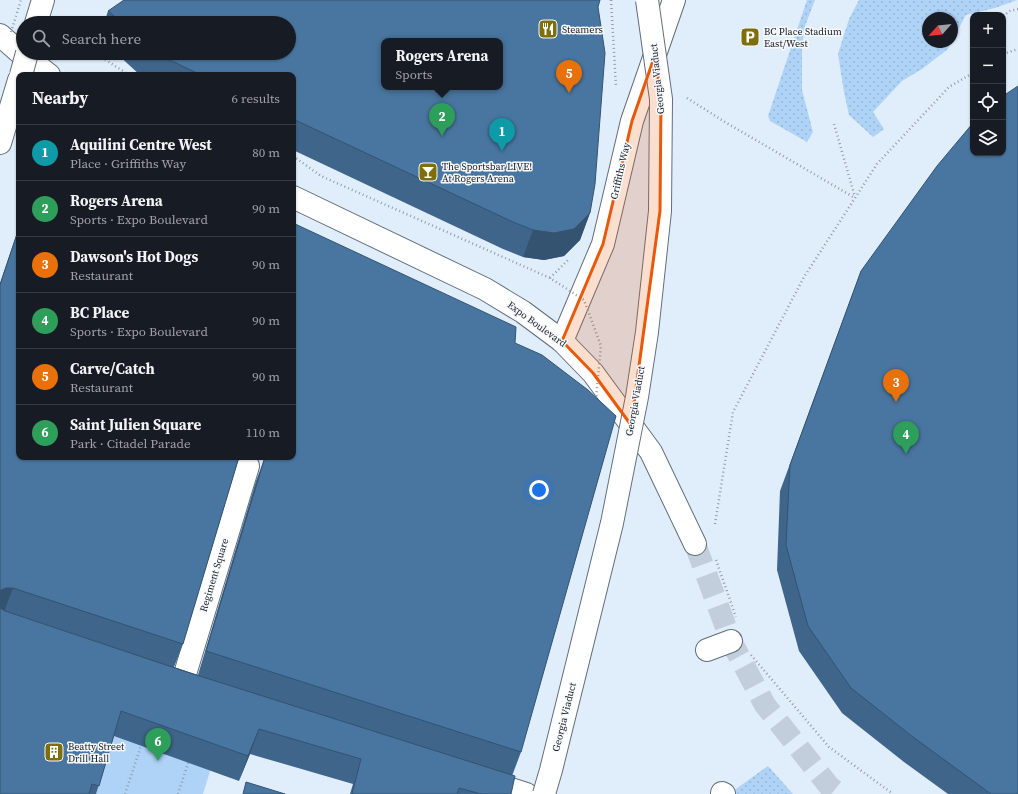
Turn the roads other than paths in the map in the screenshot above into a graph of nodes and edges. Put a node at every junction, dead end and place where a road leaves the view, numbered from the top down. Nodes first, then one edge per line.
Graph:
1 (43, 0) edge
2 (647, 0) edge
3 (674, 0) edge
4 (38, 16) edge
5 (0, 35) edge
6 (16, 49) edge
7 (25, 60) edge
8 (30, 60) edge
9 (22, 72) edge
10 (45, 72) edge
11 (16, 90) edge
12 (0, 143) edge
13 (296, 198) edge
14 (562, 341) junction
15 (247, 463) dead end
16 (704, 549) tunnel mouth
17 (739, 646) road end
18 (707, 650) dead end
19 (183, 685) edge
20 (468, 775) edge
21 (518, 791) edge
22 (544, 794) edge

1 - 4 main road
2 - 22 main road, Georgia Viaduct, bridge
3 - 14 main road, Griffiths Way
5 - 6 main road
7 - 9 main road, bridge
8 - 10 main road
11 - 12 main road
13 - 14 main road, Expo Boulevard
14 - 16 main road, Expo Boulevard
15 - 19 main road, Regiment Square
17 - 18 main road
20 - 21 main road

